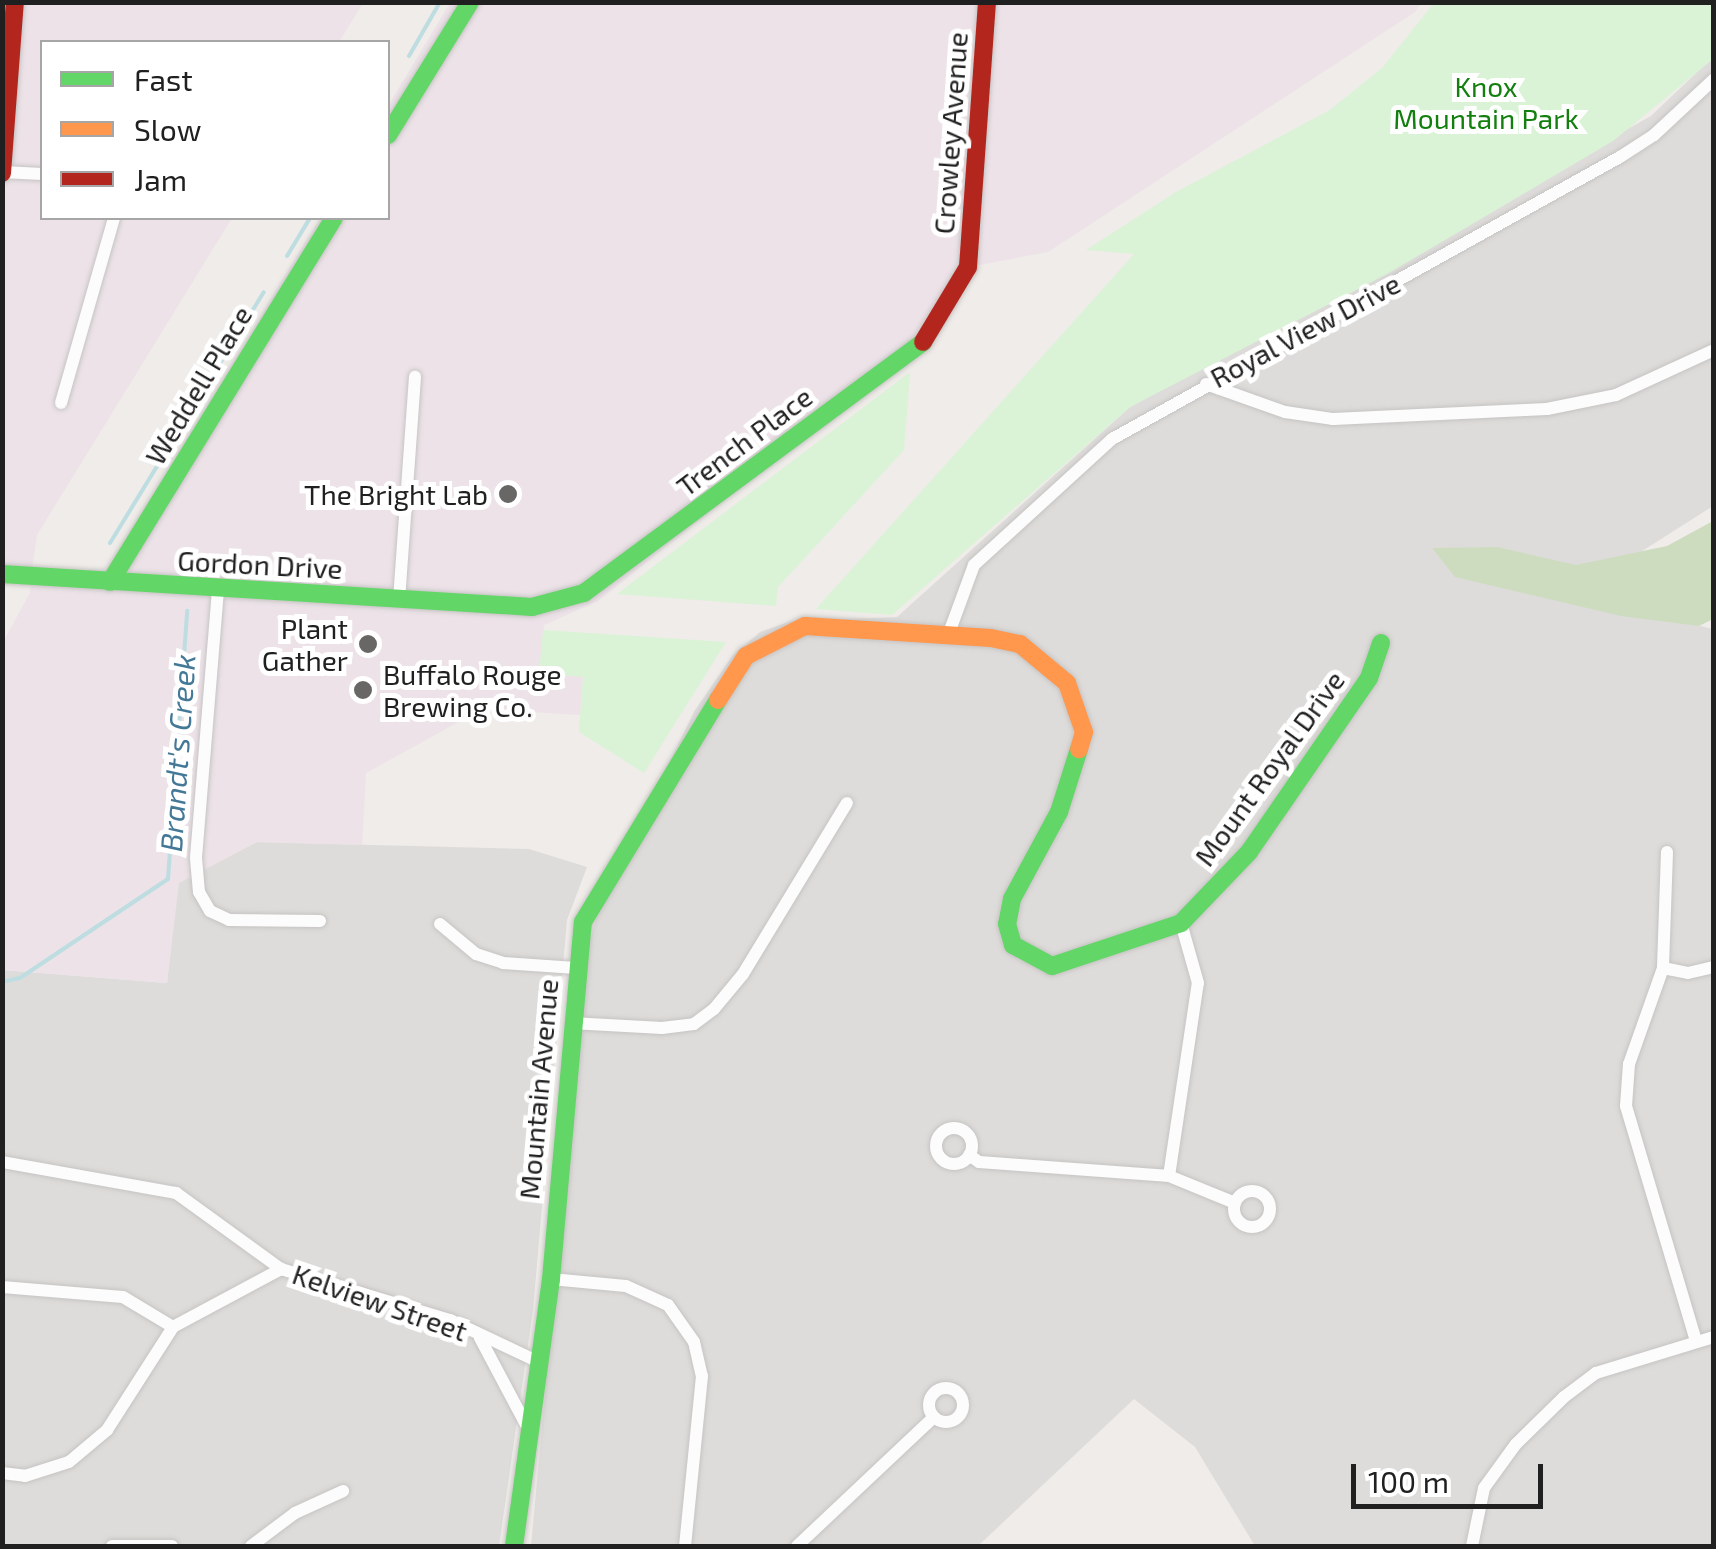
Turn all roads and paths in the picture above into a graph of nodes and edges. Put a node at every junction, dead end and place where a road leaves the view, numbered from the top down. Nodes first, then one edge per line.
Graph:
1 (15, 2) edge
2 (470, 2) edge
3 (987, 2) edge
4 (1714, 79) edge
5 (390, 131) edge
6 (3, 173) edge
7 (40, 174) edge
8 (113, 220) edge
9 (333, 220) edge
10 (968, 267) joint
11 (1714, 350) edge
12 (415, 377) dead end
13 (1206, 384) junction
14 (61, 403) dead end
15 (2, 574) edge
16 (110, 582) junction
17 (218, 590) junction
18 (399, 600) junction
19 (515, 607) joint
20 (948, 633) junction
21 (1382, 642) dead end
22 (730, 673) joint
23 (847, 804) dead end
24 (1667, 852) dead end
25 (320, 922) dead end
26 (1181, 923) junction
27 (440, 924) dead end
28 (1714, 967) edge
29 (576, 968) junction
30 (1663, 968) junction
31 (571, 1023) junction
32 (969, 1156) dead end
33 (2, 1162) edge
34 (1168, 1176) junction
35 (1235, 1203) dead end
36 (281, 1270) junction
37 (551, 1279) junction
38 (2, 1288) edge
39 (173, 1327) junction
40 (479, 1336) junction
41 (1714, 1337) edge
42 (1695, 1338) junction
43 (539, 1362) junction
44 (934, 1417) dead end
45 (528, 1430) junction
46 (2, 1473) edge
47 (343, 1492) dead end
48 (112, 1546) edge
49 (172, 1546) edge
50 (251, 1546) edge
51 (514, 1546) edge
52 (685, 1546) edge
53 (797, 1546) edge
54 (1472, 1546) edge

1 - 6 street
2 - 5 street
3 - 10 street, Crowley Avenue
4 - 13 street, Royal View Drive
6 - 7 street
8 - 14 street
9 - 16 street, Weddell Place
10 - 19 street, Trench Place
11 - 13 street
12 - 18 street
13 - 20 street, Royal View Drive
15 - 16 street, Gordon Drive
16 - 17 street, Gordon Drive
17 - 18 street, Gordon Drive
17 - 25 street
18 - 19 street, Gordon Drive
20 - 22 street, Mount Royal Drive
20 - 26 street, Mount Royal Drive
21 - 26 street, Mount Royal Drive
22 - 29 street, Mountain Avenue
23 - 31 street
24 - 30 street
26 - 34 street
27 - 29 street
28 - 30 street
29 - 31 street, Mountain Avenue
30 - 42 street
31 - 37 street, Mountain Avenue
32 - 34 street
33 - 36 street, Kelview Street
34 - 35 street
36 - 39 street
36 - 40 street, Kelview Street
37 - 43 street, Mountain Avenue
37 - 52 street
38 - 39 street
39 - 46 street
40 - 43 street, Kelview Street
40 - 45 street
41 - 42 street
42 - 54 street
43 - 45 street, Mountain Avenue
44 - 53 street
45 - 51 street, Mountain Avenue
47 - 50 street
48 - 49 street

